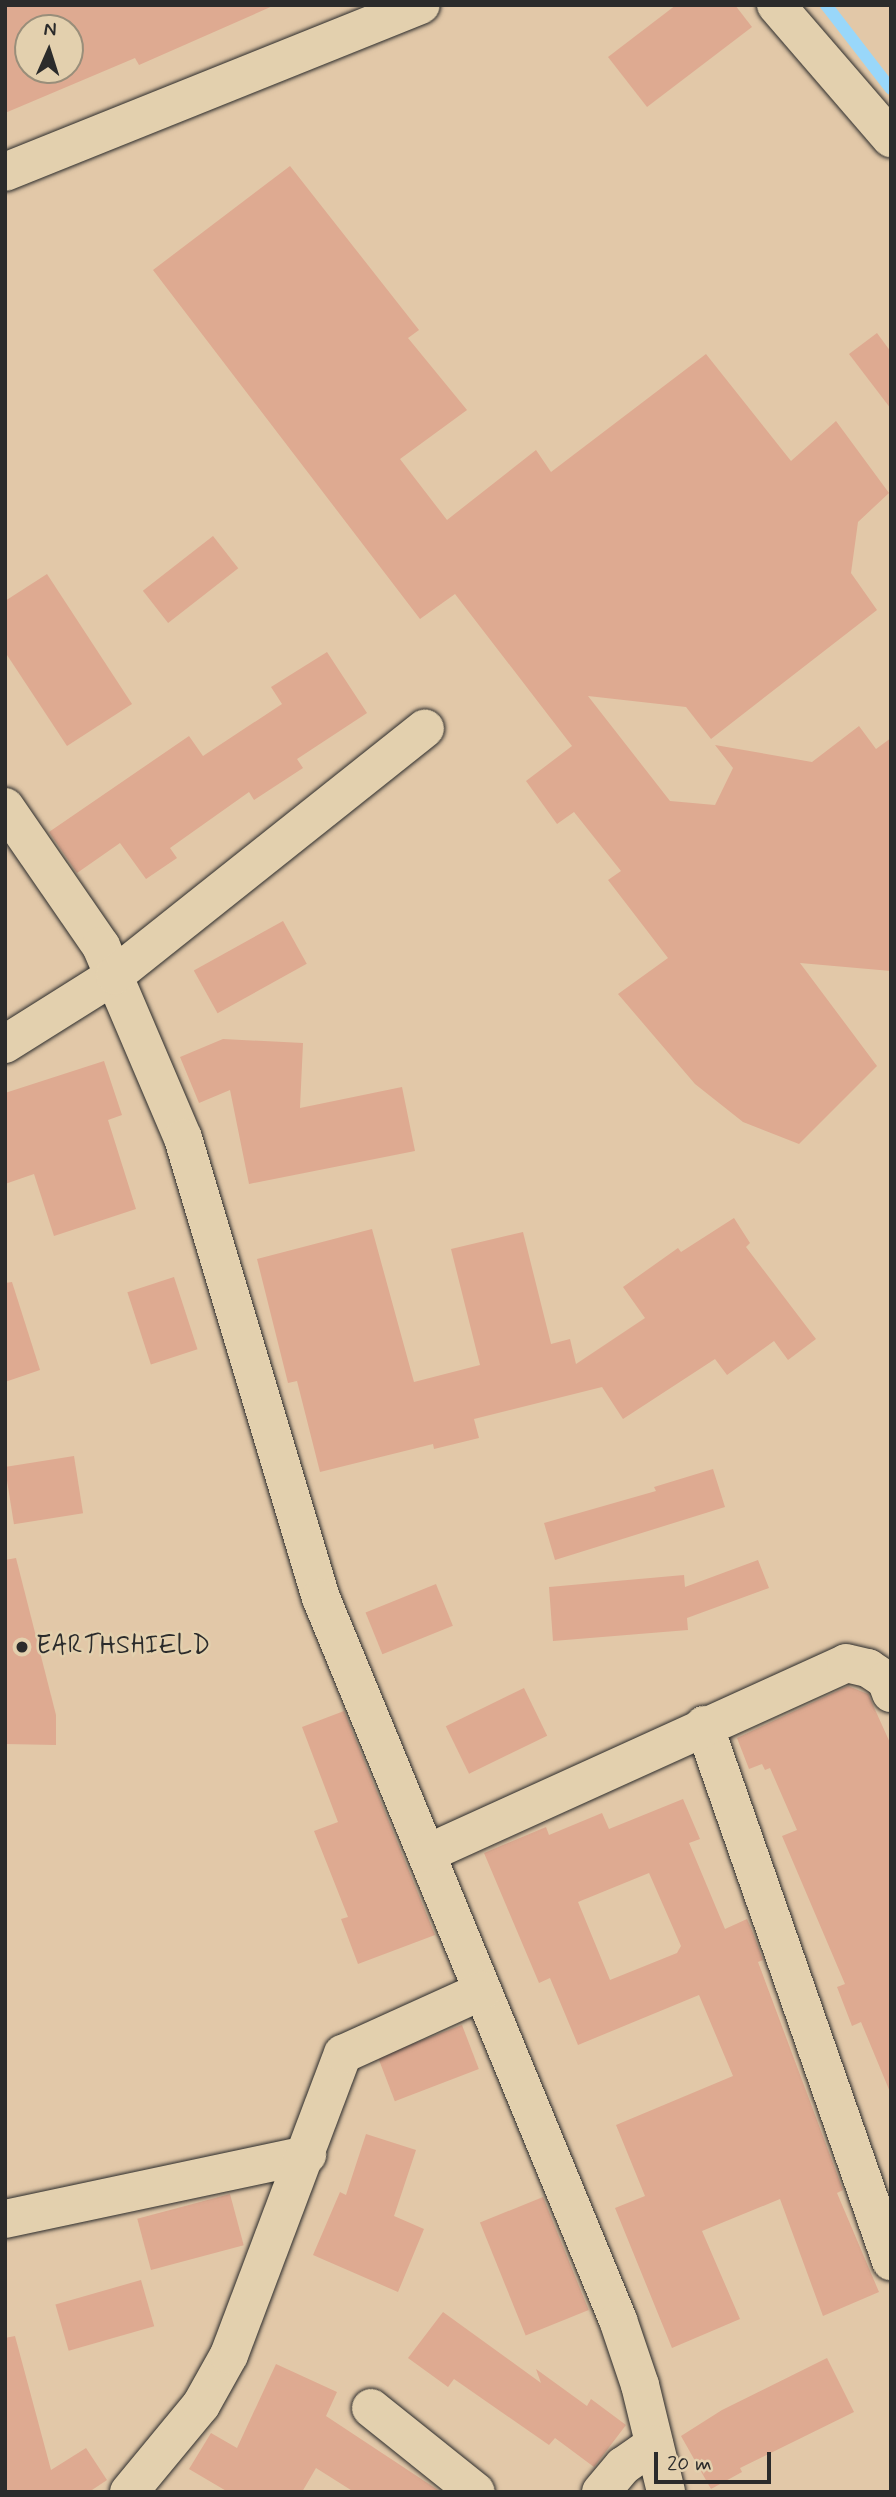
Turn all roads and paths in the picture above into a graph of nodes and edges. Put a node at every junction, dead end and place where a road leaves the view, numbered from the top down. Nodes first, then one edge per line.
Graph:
1 (421, 5) edge
2 (776, 5) edge
3 (891, 138) edge
4 (5, 172) edge
5 (425, 728) dead end
6 (5, 807) edge
7 (116, 975) junction
8 (5, 1044) edge
9 (891, 1693) edge
10 (704, 1726) junction
11 (429, 1853) junction
12 (482, 1991) junction
13 (307, 2155) junction
14 (5, 2219) edge
15 (891, 2261) edge
16 (371, 2408) dead end
17 (654, 2444) junction
18 (129, 2492) edge
19 (476, 2492) edge
20 (601, 2492) edge
21 (666, 2492) edge

1 - 4 street
2 - 3 street
5 - 7 street
6 - 7 street
7 - 8 street
7 - 11 street
9 - 10 street
10 - 11 street
10 - 15 street
11 - 12 street
12 - 13 street
12 - 17 street
13 - 14 street
13 - 18 street
16 - 19 street
17 - 20 street
17 - 21 street

